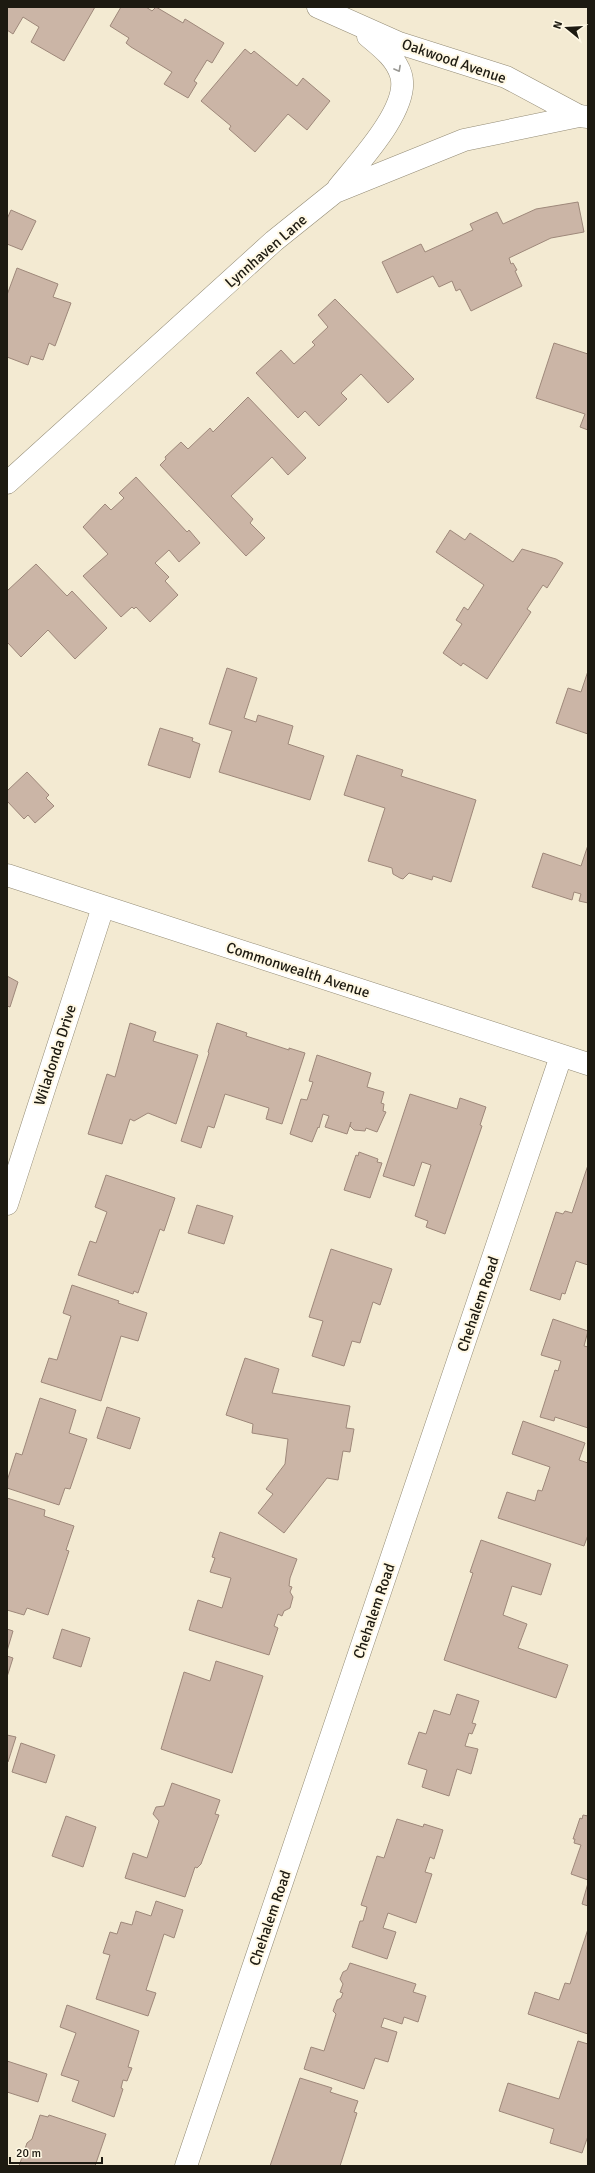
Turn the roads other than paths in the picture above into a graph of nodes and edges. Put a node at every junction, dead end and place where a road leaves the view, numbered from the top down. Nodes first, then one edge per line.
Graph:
1 (318, 7) edge
2 (352, 22) junction
3 (583, 117) edge
4 (335, 192) junction
5 (7, 483) edge
6 (7, 876) edge
7 (104, 907) junction
8 (561, 1056) junction
9 (588, 1064) edge
10 (7, 1204) edge
11 (186, 2166) edge

1 - 2 street, Oakwood Avenue
2 - 3 street, Oakwood Avenue
2 -> 4 street
3 - 4 street, Lynnhaven Lane
4 - 5 street, Lynnhaven Lane
6 - 7 street, Commonwealth Avenue
7 - 8 street, Commonwealth Avenue
7 - 10 street, Wiladonda Drive
8 - 9 street, Commonwealth Avenue
8 - 11 street, Chehalem Road

